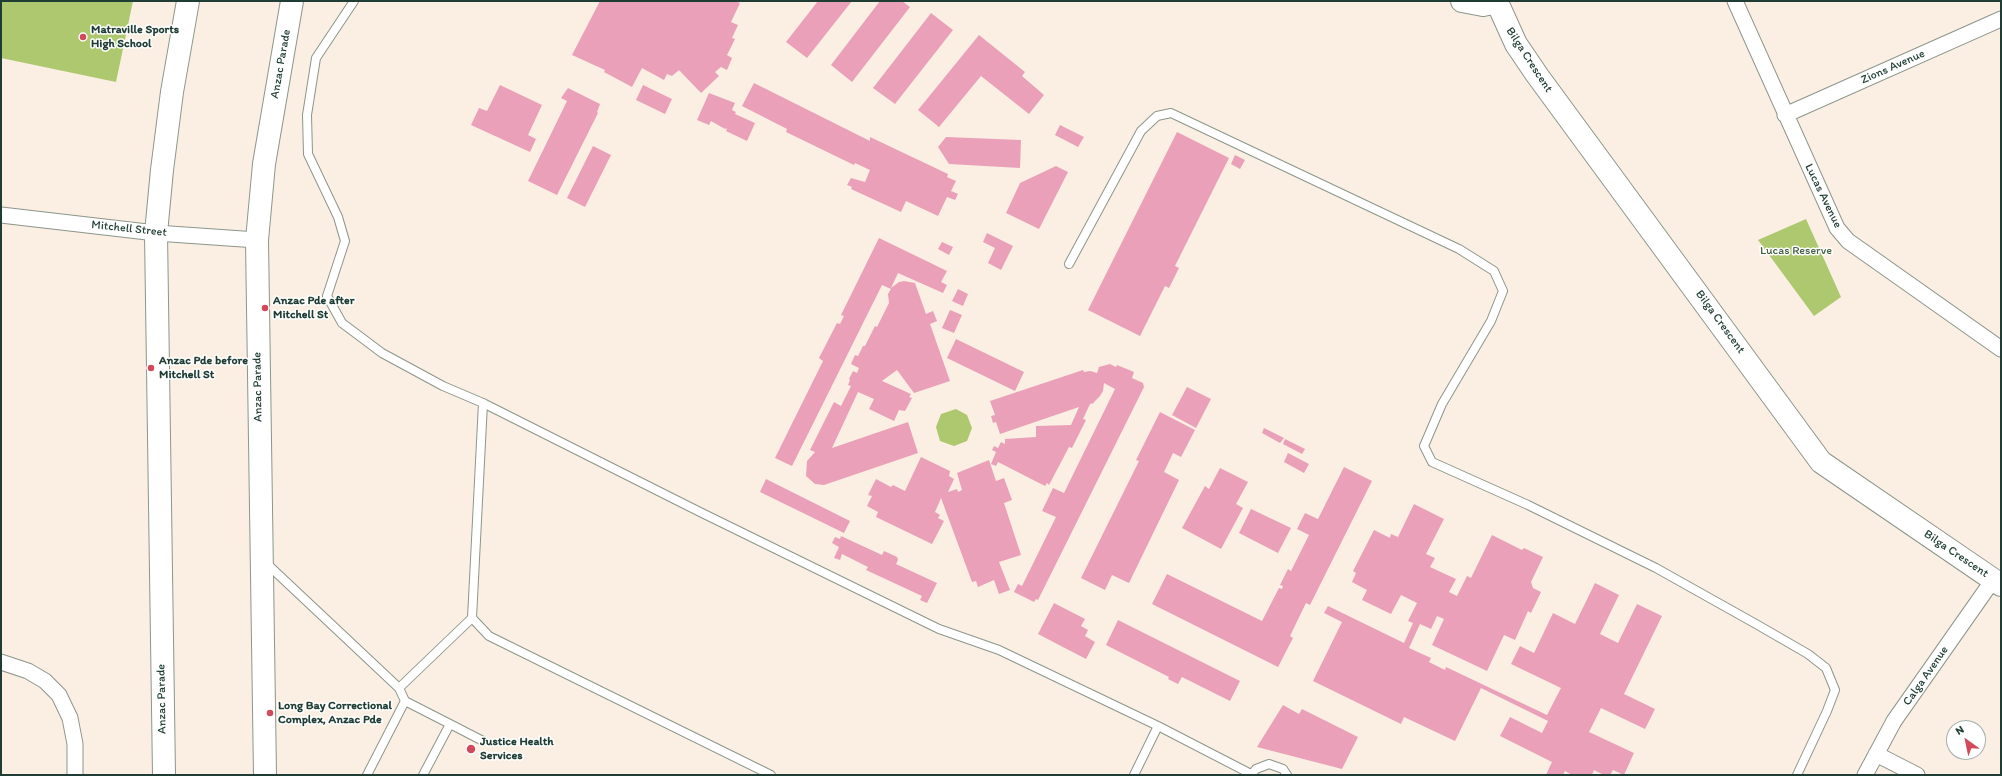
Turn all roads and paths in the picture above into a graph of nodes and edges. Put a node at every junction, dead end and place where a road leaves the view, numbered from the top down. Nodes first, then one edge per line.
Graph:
1 (188, 1) edge
2 (292, 1) edge
3 (354, 1) edge
4 (1462, 1) edge
5 (1735, 1) edge
6 (1498, 2) edge
7 (2001, 19) edge
8 (1785, 115) junction
9 (1, 215) edge
10 (156, 233) junction
11 (257, 240) junction
12 (1069, 264) dead end
13 (2001, 349) edge
14 (483, 403) junction
15 (260, 558) junction
16 (1997, 582) edge
17 (472, 618) junction
18 (1, 662) edge
19 (398, 688) junction
20 (405, 701) junction
21 (450, 724) junction
22 (1158, 726) junction
23 (483, 741) dead end
24 (1876, 754) junction
25 (75, 775) edge
26 (164, 775) edge
27 (265, 775) edge
28 (367, 775) edge
29 (423, 775) edge
30 (771, 775) edge
31 (1134, 775) edge
32 (1251, 775) edge
33 (1287, 775) edge
34 (1797, 775) edge
35 (1865, 775) edge
36 (1917, 775) edge

1 - 10 main road, Anzac Parade
2 - 11 main road, Anzac Parade
3 - 14 lane
4 - 6 main road
5 - 8 street, Lucas Avenue
6 - 16 main road, Bilga Crescent
7 - 8 street, Zions Avenue
8 - 13 street, Lucas Avenue
9 - 10 street, Mitchell Street
10 - 11 street, Mitchell Street
10 - 26 main road, Anzac Parade
11 - 15 main road, Anzac Parade
12 - 34 lane
14 - 17 lane
14 - 22 lane
15 - 19 lane
15 - 27 main road, Anzac Parade
16 - 24 street, Calga Avenue
17 - 19 lane
17 - 30 lane
18 - 25 street
19 - 20 lane
20 - 21 lane
20 - 28 lane
21 - 23 lane
21 - 29 lane
22 - 31 lane
22 - 32 lane
24 - 35 street, Calga Avenue
24 - 36 street
32 - 33 lane

